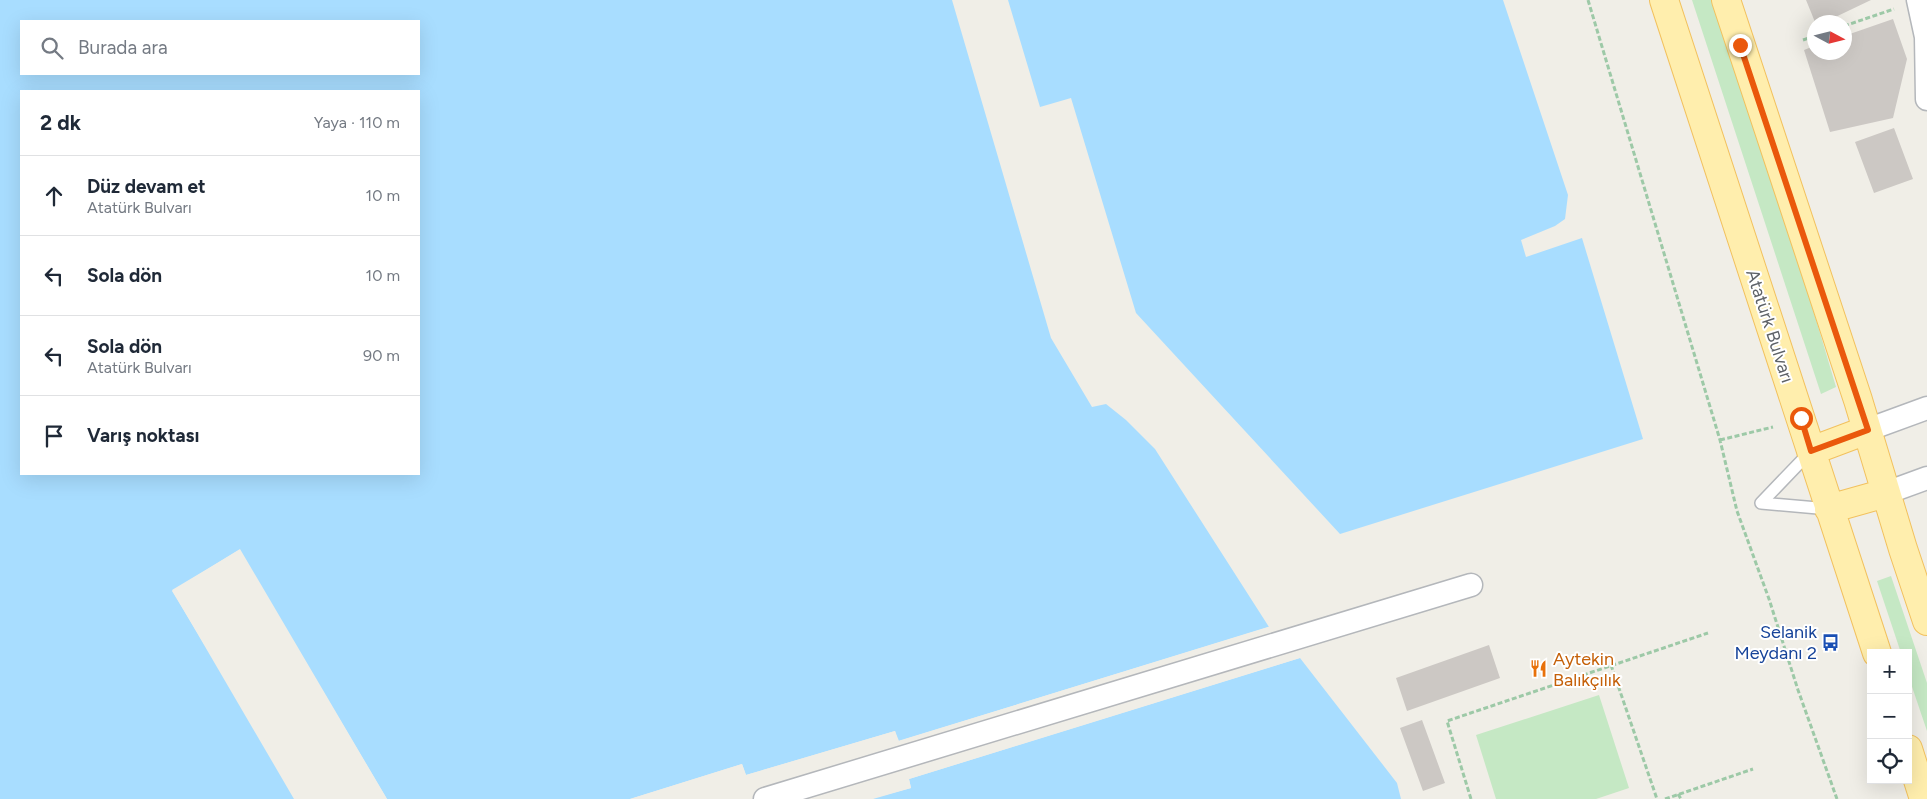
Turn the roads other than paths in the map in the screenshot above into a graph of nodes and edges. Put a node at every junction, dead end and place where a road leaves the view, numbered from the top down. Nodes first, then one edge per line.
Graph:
1 (1664, 0) edge
2 (1726, 0) edge
3 (1919, 1) edge
4 (1927, 99) edge
5 (1927, 408) edge
6 (1868, 430) junction
7 (1811, 451) junction
8 (1927, 478) edge
9 (1886, 493) junction
10 (1829, 509) junction
11 (1471, 586) dead end
12 (1927, 621) edge
13 (1876, 649) edge
14 (1912, 762) edge
15 (765, 799) edge
16 (1924, 799) edge

1 - 7 main road, Atatürk Bulvarı
2 - 6 main road
3 - 4 street
5 - 6 street
6 - 7 main road
6 - 9 main road
7 - 10 main road, Atatürk Bulvarı
7 - 10 lane
8 - 9 street
9 - 10 main road
9 - 12 main road
10 - 13 main road, Atatürk Bulvarı
11 - 15 street
14 - 16 main road

